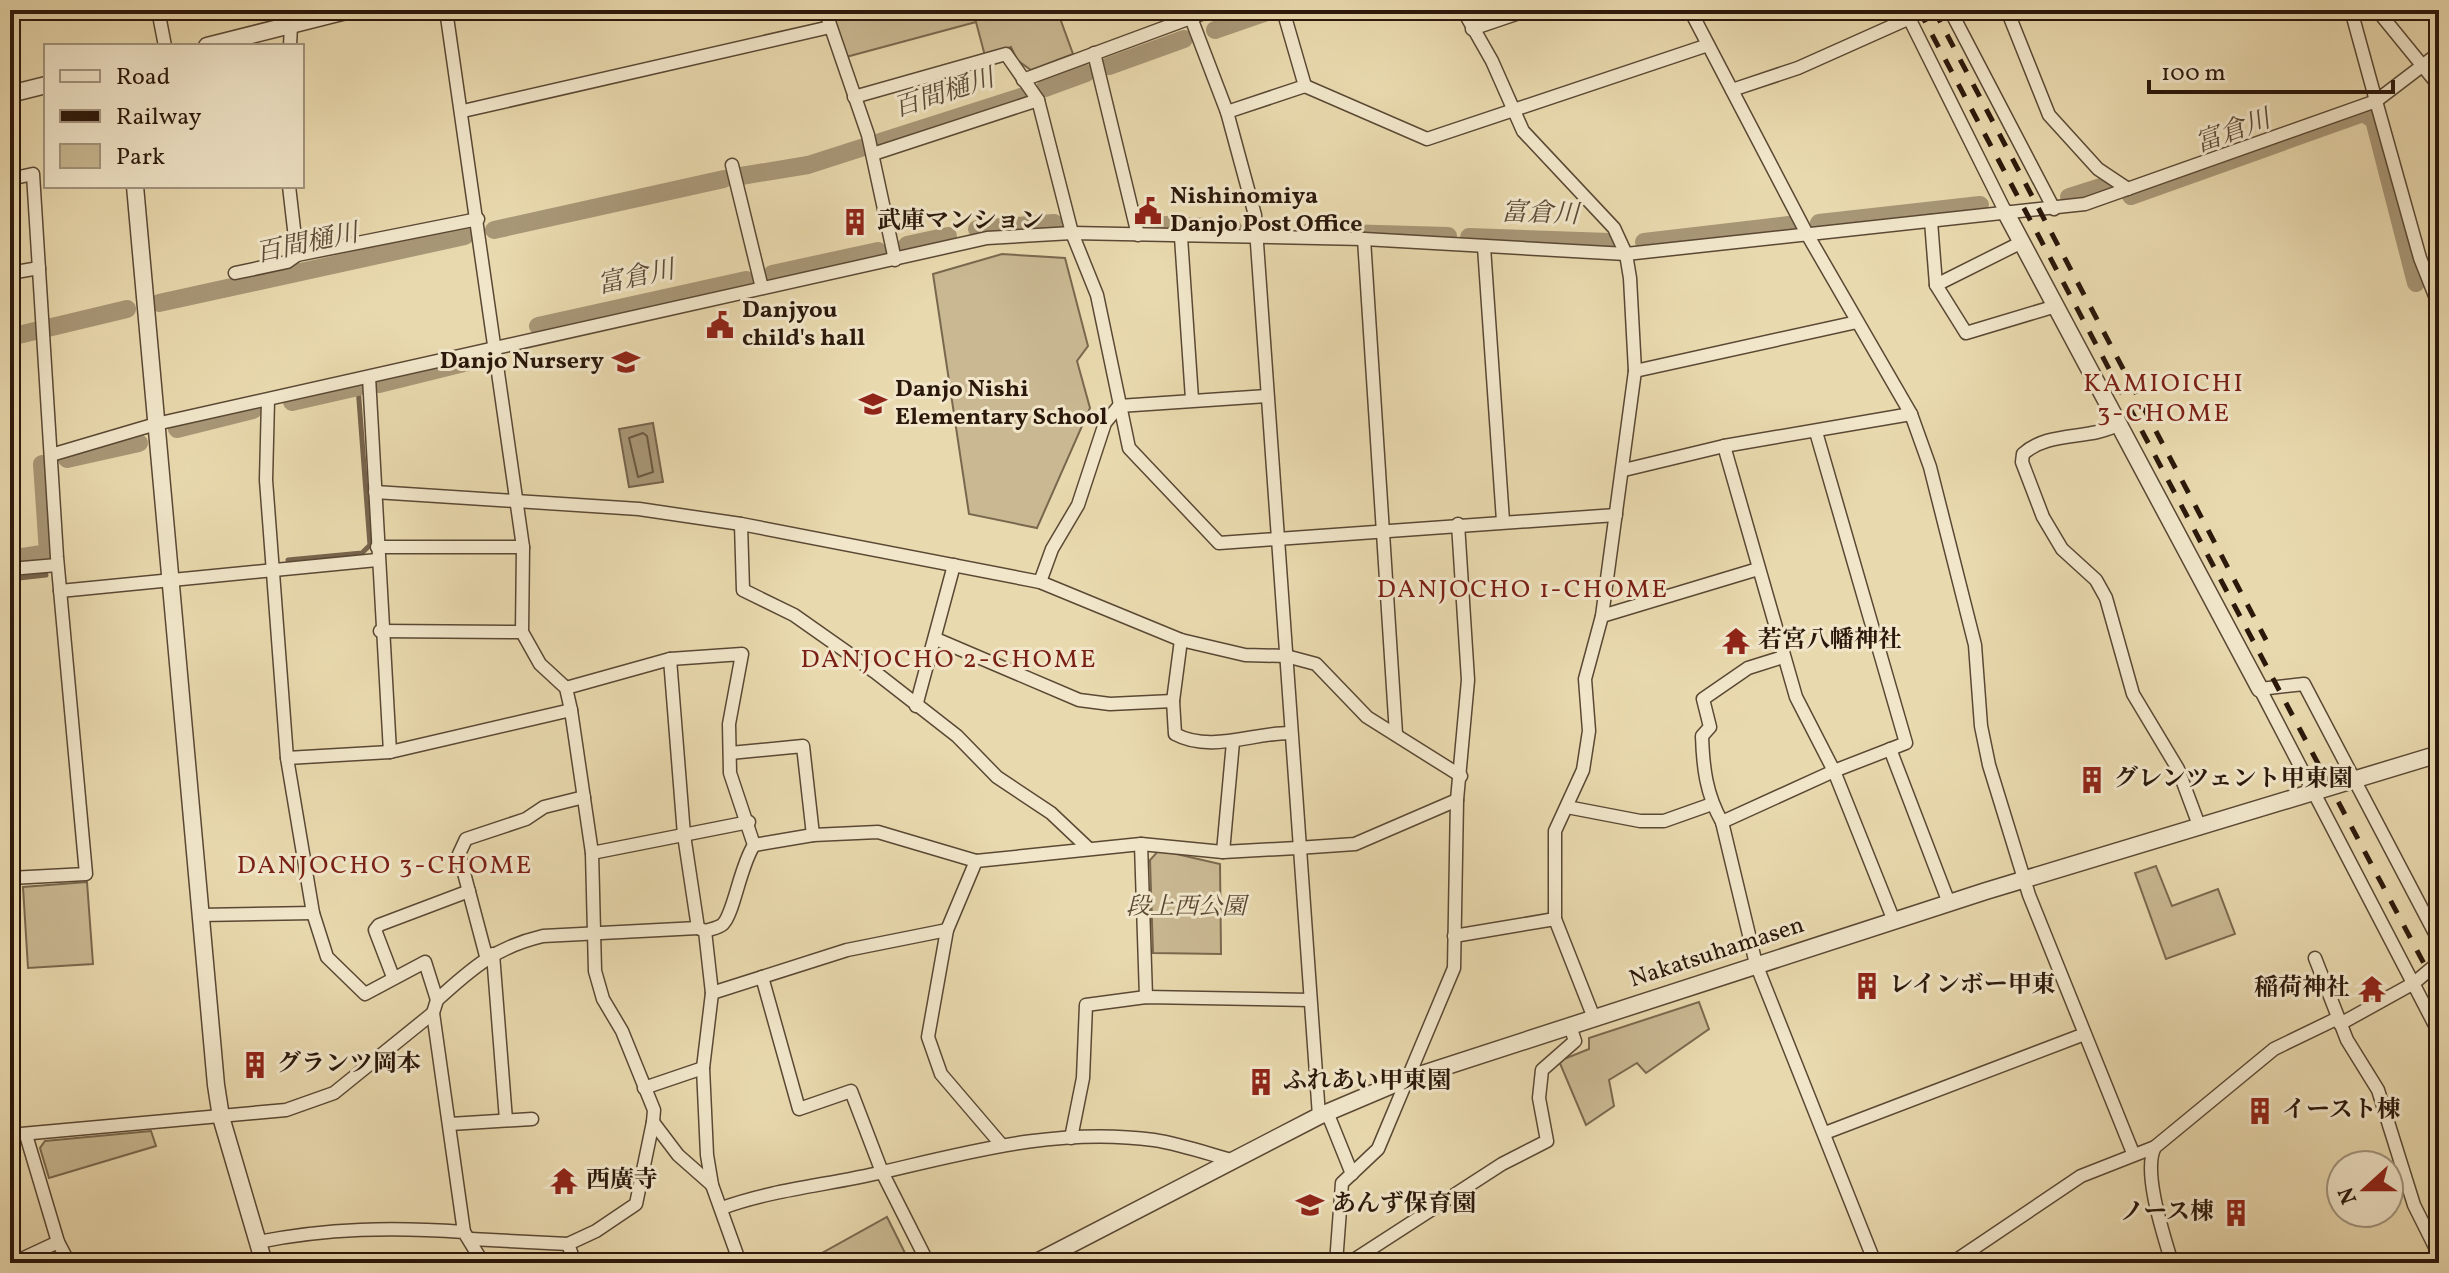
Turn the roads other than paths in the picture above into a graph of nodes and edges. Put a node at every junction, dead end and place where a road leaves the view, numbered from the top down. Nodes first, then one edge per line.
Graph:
1 (158, 10) edge
2 (350, 10) edge
3 (446, 10) edge
4 (825, 10) edge
5 (1212, 10) edge
6 (1463, 10) edge
7 (1528, 10) edge
8 (1690, 10) edge
9 (1950, 10) edge
10 (2007, 10) edge
11 (2351, 10) edge
12 (2377, 10) edge
13 (1283, 11) edge
14 (1190, 14) edge
15 (1908, 14) edge
16 (284, 21) edge
17 (830, 27) junction
18 (1472, 29) junction
19 (165, 44) edge
20 (213, 44) edge
21 (290, 44) edge
22 (1708, 45) junction
23 (1094, 53) junction
24 (2439, 53) edge
25 (2422, 65) junction
26 (1023, 80) junction
27 (44, 86) edge
28 (1305, 86) junction
29 (2439, 86) edge
30 (1732, 90) junction
31 (10, 94) edge
32 (854, 97) junction
33 (1038, 100) junction
34 (2376, 101) junction
35 (1511, 110) junction
36 (463, 111) junction
37 (1227, 112) junction
38 (873, 154) junction
39 (732, 165) dead end
40 (10, 179) edge
41 (135, 188) edge
42 (289, 188) edge
43 (2128, 189) junction
44 (2054, 209) junction
45 (2006, 213) junction
46 (478, 219) junction
47 (1931, 221) junction
48 (1072, 233) junction
49 (1807, 234) junction
50 (1138, 235) junction
51 (1181, 237) junction
52 (1257, 239) junction
53 (1364, 239) junction
54 (2022, 242) junction
55 (1484, 247) junction
56 (1626, 254) junction
57 (297, 255) junction
58 (895, 260) junction
59 (39, 268) junction
60 (10, 273) edge
61 (235, 273) dead end
62 (2433, 279) edge
63 (1936, 285) junction
64 (762, 288) junction
65 (2056, 306) junction
66 (2439, 306) edge
67 (1857, 322) junction
68 (495, 347) junction
69 (1635, 371) junction
70 (369, 377) junction
71 (1267, 396) junction
72 (1192, 399) junction
73 (268, 400) junction
74 (1119, 406) junction
75 (1911, 414) junction
76 (156, 424) junction
77 (2119, 424) junction
78 (1816, 432) junction
79 (1724, 446) junction
80 (51, 455) junction
81 (1624, 470) junction
82 (375, 492) junction
83 (517, 501) junction
84 (1616, 515) junction
85 (1503, 521) junction
86 (741, 524) junction
87 (1458, 524) junction
88 (1384, 530) junction
89 (1279, 537) junction
90 (523, 547) junction
91 (377, 553) junction
92 (57, 565) junction
93 (954, 565) junction
94 (10, 569) edge
95 (272, 569) junction
96 (1758, 569) junction
97 (170, 578) junction
98 (1040, 582) junction
99 (60, 591) junction
100 (1602, 616) junction
101 (380, 631) junction
102 (522, 632) junction
103 (936, 639) junction
104 (1181, 640) junction
105 (1286, 656) junction
106 (1783, 657) junction
107 (670, 659) junction
108 (566, 688) junction
109 (2260, 689) junction
110 (1173, 701) junction
111 (916, 706) junction
112 (571, 710) junction
113 (1289, 733) junction
114 (1396, 734) junction
115 (1233, 742) junction
116 (1890, 749) junction
117 (390, 752) junction
118 (730, 753) junction
119 (2439, 754) edge
120 (287, 758) junction
121 (1834, 771) junction
122 (1461, 776) junction
123 (2356, 781) junction
124 (2316, 794) junction
125 (584, 797) junction
126 (1457, 800) junction
127 (1712, 804) junction
128 (1567, 807) junction
129 (749, 822) junction
130 (1722, 822) junction
131 (2200, 828) junction
132 (684, 835) junction
133 (813, 835) junction
134 (1141, 844) junction
135 (754, 845) junction
136 (1087, 847) junction
137 (1297, 848) junction
138 (1223, 852) junction
139 (592, 853) junction
140 (976, 861) junction
141 (10, 878) edge
142 (2026, 879) junction
143 (469, 891) junction
144 (1949, 903) junction
145 (313, 913) junction
146 (200, 915) junction
147 (1555, 919) junction
148 (1894, 921) junction
149 (702, 930) junction
150 (947, 930) junction
151 (594, 932) junction
152 (1454, 936) junction
153 (2439, 941) edge
154 (490, 955) junction
155 (2315, 958) dead end
156 (2439, 962) edge
157 (1756, 964) junction
158 (393, 977) junction
159 (762, 977) junction
160 (2414, 983) junction
161 (712, 993) junction
162 (1146, 997) junction
163 (1310, 1000) junction
164 (435, 1007) junction
165 (1594, 1018) junction
166 (2339, 1021) junction
167 (1570, 1026) junction
168 (2439, 1033) edge
169 (2082, 1035) junction
170 (703, 1068) junction
171 (1404, 1080) junction
172 (644, 1088) junction
173 (1323, 1114) junction
174 (221, 1117) junction
175 (532, 1119) dead end
176 (506, 1120) junction
177 (653, 1122) junction
178 (450, 1124) junction
179 (1825, 1133) junction
180 (10, 1135) edge
181 (26, 1135) junction
182 (1071, 1138) junction
183 (1000, 1143) junction
184 (2155, 1147) junction
185 (2133, 1153) junction
186 (1231, 1160) junction
187 (882, 1172) junction
188 (1352, 1174) junction
189 (712, 1185) junction
190 (722, 1208) junction
191 (467, 1235) junction
192 (2436, 1241) edge
193 (58, 1242) junction
194 (258, 1242) junction
195 (568, 1244) junction
196 (2439, 1255) edge
197 (13, 1263) edge
198 (69, 1263) edge
199 (264, 1263) edge
200 (483, 1263) edge
201 (575, 1263) edge
202 (740, 1263) edge
203 (928, 1263) edge
204 (1035, 1263) edge
205 (1336, 1263) edge
206 (1349, 1263) edge
207 (1875, 1263) edge
208 (1952, 1263) edge
209 (2172, 1263) edge

1 - 19 street
2 - 16 street
3 - 36 street
4 - 17 street
5 - 14 street
6 - 18 street
7 - 18 street
8 - 22 street
9 - 44 street
10 - 43 street
11 - 34 street
12 - 25 street
13 - 28 street
14 - 23 street
14 - 37 street
15 - 30 street
15 - 45 street
16 - 20 street
16 - 21 street
17 - 32 street
17 - 36 street
18 - 35 street
22 - 30 street
22 - 35 street
23 - 26 street
23 - 50 street
24 - 25 street
25 - 29 street
25 - 34 street
26 - 32 street
26 - 33 street
27 - 31 street
28 - 35 street
28 - 37 street
30 - 49 street
32 - 38 street
33 - 38 street
33 - 48 street
34 - 43 street
34 - 62 street
35 - 56 street
36 - 46 street
37 - 52 street
38 - 58 street
39 - 64 street
40 - 59 street
41 - 76 street
42 - 57 street
43 - 44 street
44 - 45 street
45 - 47 street
45 - 54 street
46 - 57 street
46 - 68 street
47 - 49 street
47 - 63 street
48 - 50 street
48 - 58 street
48 - 74 street
49 - 56 street
49 - 67 street
50 - 51 street
51 - 52 street
51 - 72 street
52 - 53 street
52 - 71 street
53 - 55 street
53 - 88 street
54 - 63 street
54 - 65 street
55 - 56 street
55 - 85 street
56 - 69 street
57 - 61 street
58 - 64 street
59 - 60 street
59 - 80 street
62 - 66 street
63 - 65 street
64 - 68 street
65 - 77 street
67 - 69 street
67 - 75 street
68 - 70 street
68 - 83 street
69 - 81 street
70 - 73 street
70 - 82 street
71 - 72 street
71 - 89 street
72 - 74 street
73 - 76 street
73 - 95 street
74 - 89 street
74 - 98 street
75 - 78 street
75 - 142 street
76 - 80 street
76 - 97 street
77 - 109 street
77 - 131 street
78 - 79 street
78 - 116 street
79 - 81 street
79 - 96 street
80 - 92 street
81 - 84 street
82 - 83 street
82 - 91 street
83 - 86 street
83 - 90 street
84 - 85 street
84 - 100 street
85 - 87 street
86 - 93 street
86 - 111 street
87 - 88 street
87 - 122 street
88 - 89 street
88 - 114 street
89 - 105 street
90 - 91 street
90 - 102 street
91 - 95 street
91 - 101 street
92 - 94 street
92 - 99 street
93 - 98 street
93 - 103 street
95 - 97 street
95 - 120 street
96 - 100 street
96 - 106 street
97 - 99 street
97 - 146 street
98 - 104 street
99 - 141 street
100 - 128 street
101 - 102 street
101 - 117 street
102 - 108 street
103 - 110 street
103 - 111 street
104 - 105 street
104 - 110 street
105 - 113 street
105 - 114 street
106 - 121 street
106 - 127 street
107 - 108 street
107 - 118 street
107 - 132 street
108 - 112 street
109 - 123 street
109 - 124 street
110 - 115 street
111 - 136 street
112 - 117 street
112 - 125 street
113 - 115 street
113 - 137 street
114 - 122 street
115 - 138 street
116 - 121 street
116 - 144 street
117 - 120 street
118 - 129 street
118 - 133 street
119 - 123 street, Nakatsuhamasen
120 - 145 street
121 - 130 street
121 - 148 street
122 - 126 street
123 - 124 street, Nakatsuhamasen
123 - 153 street
124 - 131 street, Nakatsuhamasen
124 - 160 street
125 - 139 street
125 - 143 street
126 - 137 street
126 - 152 street
127 - 128 street
127 - 130 street
128 - 147 street
129 - 132 street
129 - 135 street
130 - 157 street
131 - 142 street, Nakatsuhamasen
132 - 139 street
132 - 149 street
133 - 135 street
133 - 140 street
134 - 136 street
134 - 138 street
134 - 162 street
135 - 149 street
136 - 140 street
137 - 138 street
137 - 163 street
139 - 151 street
140 - 150 street
142 - 144 street, Nakatsuhamasen
142 - 169 street
143 - 154 street
143 - 158 street
144 - 148 street, Nakatsuhamasen
145 - 146 street
145 - 158 street
146 - 174 street
147 - 152 street
147 - 165 street
148 - 157 street, Nakatsuhamasen
149 - 151 street
149 - 161 street
150 - 159 street
150 - 183 street
151 - 154 street
151 - 172 street
152 - 171 street
154 - 164 street
154 - 176 street
155 - 166 street
156 - 160 street
157 - 165 street, Nakatsuhamasen
157 - 179 street
158 - 164 street
159 - 161 street
159 - 187 street
160 - 166 street
160 - 168 street
161 - 170 street
162 - 163 street
162 - 182 street
163 - 173 street
164 - 174 street
164 - 178 street
165 - 167 street, Nakatsuhamasen
166 - 184 street
166 - 192 street
167 - 171 street, Nakatsuhamasen
167 - 206 street
169 - 179 street
169 - 185 street
170 - 172 street
170 - 189 street
171 - 173 street, Nakatsuhamasen
171 - 188 street
172 - 177 street
173 - 186 street, Nakatsuhamasen
173 - 188 street
174 - 181 street
174 - 194 street
175 - 176 street
176 - 178 street
177 - 189 street
177 - 195 street
178 - 191 street
179 - 207 street
180 - 181 street
181 - 193 street
182 - 183 street
182 - 186 street
183 - 187 street
184 - 185 street
184 - 209 street
185 - 208 street
186 - 204 street, Nakatsuhamasen
187 - 190 street
187 - 203 street
188 - 205 street
189 - 190 street
190 - 202 street
191 - 194 street
191 - 195 street
191 - 200 street
192 - 196 street
193 - 197 street
193 - 198 street
194 - 199 street
195 - 201 street

